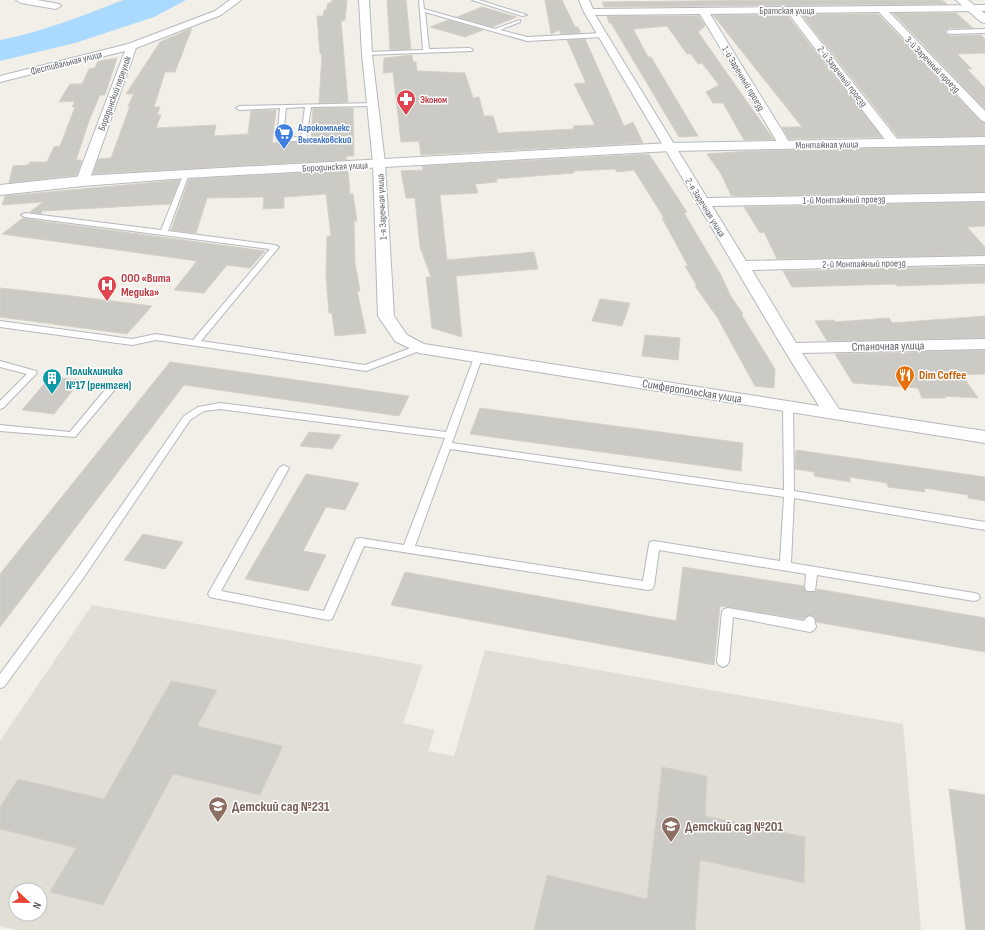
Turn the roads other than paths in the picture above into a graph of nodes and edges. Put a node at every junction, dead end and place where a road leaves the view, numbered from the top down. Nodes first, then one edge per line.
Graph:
1 (20, 0) edge
2 (236, 0) edge
3 (364, 0) edge
4 (421, 0) edge
5 (474, 0) edge
6 (584, 0) edge
7 (666, 0) edge
8 (961, 0) edge
9 (56, 6) dead end
10 (978, 7) edge
11 (881, 9) junction
12 (422, 10) junction
13 (703, 10) junction
14 (791, 10) junction
15 (673, 11) junction
16 (589, 12) junction
17 (524, 15) dead end
18 (985, 20) edge
19 (518, 21) dead end
20 (496, 30) junction
21 (985, 31) edge
22 (949, 32) dead end
23 (603, 35) junction
24 (132, 46) junction
25 (470, 50) dead end
26 (426, 51) junction
27 (367, 54) junction
28 (0, 79) edge
29 (372, 104) junction
30 (283, 106) junction
31 (308, 106) junction
32 (239, 108) dead end
33 (985, 118) edge
34 (985, 141) edge
35 (894, 143) junction
36 (785, 145) junction
37 (670, 147) junction
38 (379, 163) junction
39 (186, 174) junction
40 (83, 181) junction
41 (0, 190) edge
42 (985, 197) edge
43 (703, 202) junction
44 (25, 214) dead end
45 (164, 232) junction
46 (985, 260) edge
47 (743, 266) junction
48 (0, 324) edge
49 (401, 338) joint
50 (195, 343) junction
51 (985, 344) edge
52 (419, 348) junction
53 (791, 348) junction
54 (478, 358) junction
55 (0, 364) edge
56 (112, 387) dead end
57 (0, 406) edge
58 (788, 406) junction
59 (832, 412) junction
60 (0, 428) edge
61 (985, 437) edge
62 (448, 440) junction
63 (284, 468) dead end
64 (789, 494) junction
65 (985, 526) edge
66 (408, 549) junction
67 (784, 566) junction
68 (812, 571) junction
69 (811, 588) dead end
70 (974, 596) dead end
71 (810, 621) dead end
72 (723, 662) dead end
73 (0, 683) edge

1 - 9 street
2 - 24 street, Бородинский переулок
3 - 27 street, 1-я Заречная улица
4 - 12 lane
5 - 17 lane
6 - 16 street, 2-я Заречная улица
7 - 15 street
8 - 10 main road
10 - 11 street, Братская улица
10 - 18 main road
11 - 14 street, Братская улица
11 - 33 street, 3-й Заречный проезд
12 - 20 lane
12 - 26 lane
13 - 14 street, Братская улица
13 - 15 street, Братская улица
13 - 36 street, 1-й Заречный проезд
14 - 35 street, 2-й Заречный проезд
15 - 16 street, Братская улица
16 - 23 street, 2-я Заречная улица
19 - 20 lane
20 - 23 lane
21 - 22 lane
23 - 37 street, 2-я Заречная улица
24 - 28 street, Фестивальная улица
24 - 40 street, Бородинский переулок
25 - 26 lane
26 - 27 lane
27 - 29 street, 1-я Заречная улица
29 - 31 lane
29 - 38 street, 1-я Заречная улица
30 - 31 lane
30 - 31 lane
30 - 32 lane
34 - 35 main road, Монтажная улица
35 - 36 main road, Монтажная улица
36 - 37 main road, Монтажная улица
37 - 38 main road, Бородинская улица
37 - 43 street, 2-я Заречная улица
38 - 39 main road, Бородинская улица
38 - 49 street, 1-я Заречная улица
39 - 40 main road, Бородинская улица
39 - 45 lane
40 - 41 main road, Бородинская улица
42 - 43 street, 1-й Монтажный проезд
43 - 47 street, 2-я Заречная улица
44 - 45 lane
45 - 50 lane
46 - 47 street, 2-й Монтажный проезд
47 - 53 street, 2-я Заречная улица
48 - 50 lane
49 - 52 street, Симферопольская улица
50 - 52 lane
51 - 53 street, Станочная улица
52 - 54 street, Симферопольская улица
53 - 59 street, 2-я Заречная улица
54 - 58 street, Симферопольская улица
54 - 62 lane
55 - 57 lane
56 - 60 lane
58 - 59 street, Симферопольская улица
58 - 64 lane
59 - 61 street, Симферопольская улица
62 - 64 lane
62 - 66 lane
62 - 73 lane
63 - 66 lane
64 - 65 lane
64 - 67 lane
66 - 67 lane
67 - 68 lane
68 - 69 lane
68 - 70 lane
71 - 72 lane

